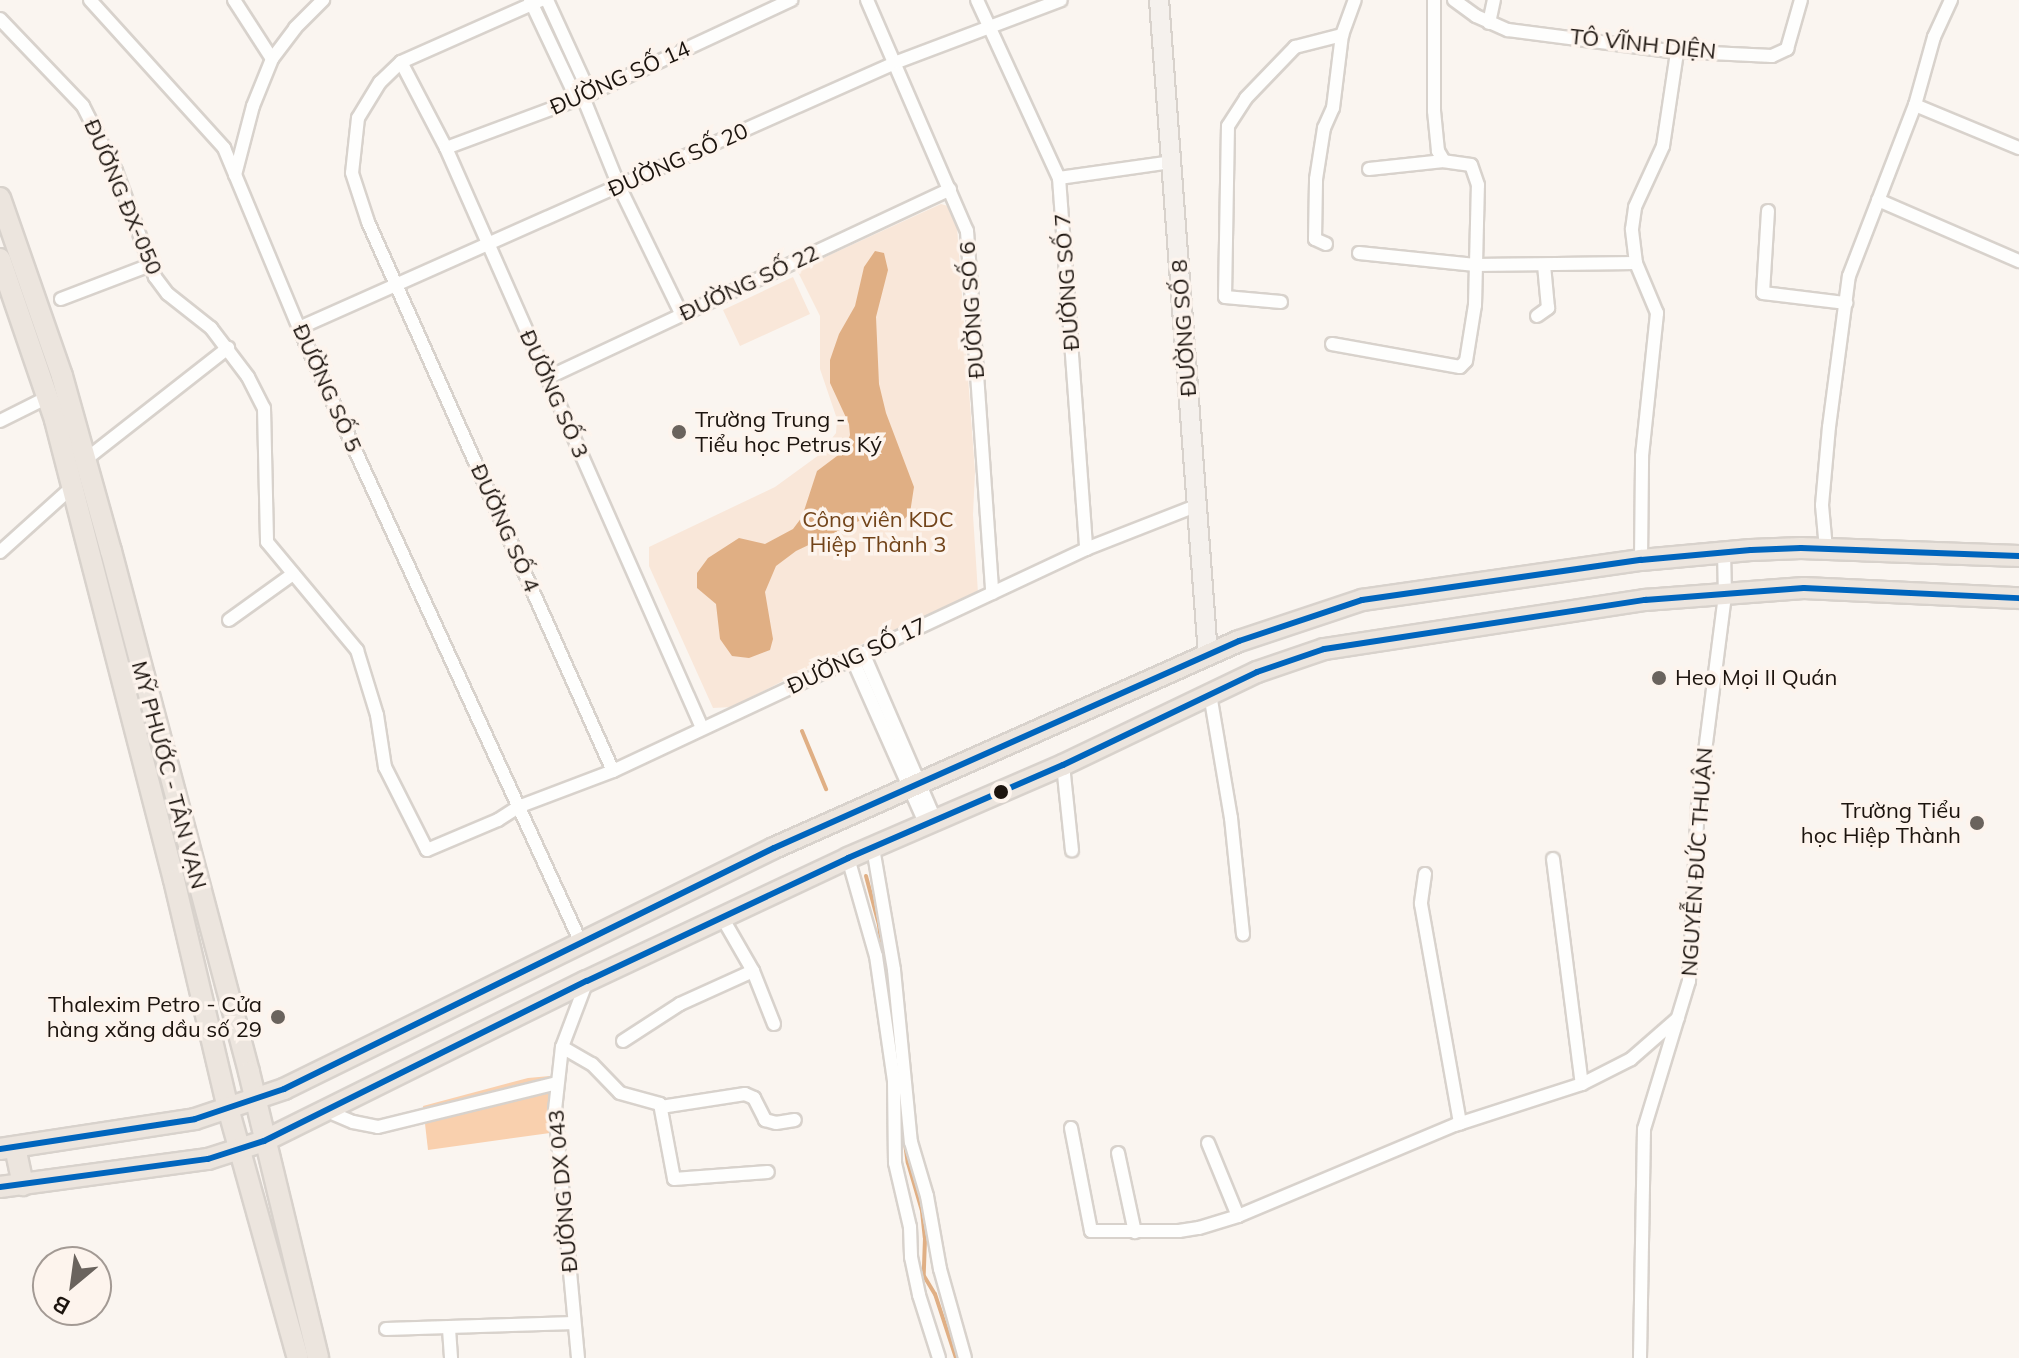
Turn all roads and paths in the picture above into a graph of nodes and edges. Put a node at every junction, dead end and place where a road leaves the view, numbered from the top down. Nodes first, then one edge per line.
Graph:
1 (90, 0) edge
2 (234, 0) edge
3 (323, 0) edge
4 (791, 0) edge
5 (867, 0) edge
6 (977, 0) edge
7 (1061, 0) edge
8 (1159, 0) edge
9 (1355, 0) edge
10 (1434, 0) edge
11 (1454, 0) edge
12 (1494, 0) edge
13 (1801, 0) edge
14 (1951, 0) edge
15 (537, 1) edge
16 (0, 19) edge
17 (1489, 23) junction
18 (990, 29) junction
19 (1342, 35) junction
20 (1677, 52) junction
21 (272, 59) junction
22 (401, 62) junction
23 (897, 62) junction
24 (583, 97) junction
25 (1915, 105) junction
26 (446, 148) junction
27 (2019, 148) edge
28 (1444, 161) junction
29 (1171, 162) junction
30 (1369, 169) dead end
31 (235, 175) junction
32 (1059, 178) junction
33 (619, 186) junction
34 (950, 189) junction
35 (0, 198) edge
36 (1878, 200) junction
37 (1768, 211) dead end
38 (487, 244) junction
39 (1326, 244) dead end
40 (1359, 253) dead end
41 (0, 259) edge
42 (2019, 261) edge
43 (1636, 263) junction
44 (150, 265) junction
45 (1475, 265) junction
46 (1544, 265) junction
47 (396, 284) junction
48 (61, 299) dead end
49 (1281, 302) dead end
50 (1846, 303) junction
51 (682, 315) junction
52 (1537, 316) dead end
53 (299, 328) junction
54 (1332, 344) dead end
55 (228, 348) junction
56 (547, 378) junction
57 (48, 397) junction
58 (0, 421) edge
59 (85, 460) junction
60 (71, 488) junction
61 (1198, 505) junction
62 (1086, 549) junction
63 (1826, 549) junction
64 (0, 552) edge
65 (1724, 552) junction
66 (2019, 556) edge
67 (1641, 560) junction
68 (293, 574) junction
69 (992, 593) junction
70 (1725, 596) junction
71 (2019, 598) edge
72 (229, 620) dead end
73 (1208, 655) junction
74 (857, 656) junction
75 (1210, 694) junction
76 (702, 728) junction
77 (1063, 765) junction
78 (613, 771) junction
79 (915, 786) junction
80 (518, 807) junction
81 (930, 821) junction
82 (873, 848) junction
83 (427, 850) joint
84 (1072, 851) dead end
85 (848, 858) junction
86 (1553, 859) dead end
87 (1425, 874) dead end
88 (723, 919) junction
89 (1243, 934) dead end
90 (582, 945) junction
91 (753, 971) junction
92 (587, 981) junction
93 (1680, 1016) junction
94 (774, 1024) dead end
95 (623, 1041) dead end
96 (562, 1047) junction
97 (557, 1083) junction
98 (1582, 1084) junction
99 (256, 1100) junction
100 (661, 1107) junction
101 (228, 1108) junction
102 (327, 1111) junction
103 (795, 1120) dead end
104 (1460, 1124) junction
105 (1071, 1128) dead end
106 (264, 1141) junction
107 (1208, 1143) dead end
108 (8, 1148) edge
109 (241, 1149) junction
110 (1118, 1153) dead end
111 (768, 1172) dead end
112 (23, 1185) junction
113 (0, 1187) edge
114 (1238, 1216) junction
115 (1135, 1232) junction
116 (574, 1323) junction
117 (386, 1329) dead end
118 (449, 1329) junction
119 (298, 1358) edge
120 (318, 1358) edge
121 (451, 1358) edge
122 (578, 1358) edge
123 (939, 1358) edge
124 (965, 1358) edge
125 (1640, 1358) edge

1 - 31 street, ĐƯỜNG SỐ 5
2 - 21 street
3 - 21 street
4 - 24 street, ĐƯỜNG SỐ 14
5 - 23 street, ĐƯỜNG SỐ 6
6 - 18 street, ĐƯỜNG SỐ 7
7 - 18 street, ĐƯỜNG SỐ 20
8 - 29 street, ĐƯỜNG SỐ 8
9 - 19 street
10 - 28 street
11 - 17 street, TÔ VĨNH DIỆN
12 - 17 street
13 - 20 street, TÔ VĨNH DIỆN
14 - 25 street
15 - 22 street
15 - 24 street
16 - 44 street, ĐƯỜNG ĐX-050
17 - 20 street, TÔ VĨNH DIỆN
18 - 23 street, ĐƯỜNG SỐ 20
18 - 32 street, ĐƯỜNG SỐ 7
19 - 39 street
19 - 49 street
20 - 43 street
21 - 31 street
22 - 26 street, ĐƯỜNG SỐ 3
22 - 47 street, ĐƯỜNG SỐ 4
23 - 33 street, ĐƯỜNG SỐ 20
23 - 34 street, ĐƯỜNG SỐ 6
24 - 26 street, ĐƯỜNG SỐ 14
24 - 33 street
25 - 27 street
25 - 36 street
26 - 38 street, ĐƯỜNG SỐ 3
28 - 30 street
28 - 45 street
29 - 32 street
29 - 61 street, ĐƯỜNG SỐ 8
31 - 53 street, ĐƯỜNG SỐ 5
32 - 62 street, ĐƯỜNG SỐ 7
33 - 38 street, ĐƯỜNG SỐ 20
33 - 51 street
34 - 51 street, ĐƯỜNG SỐ 22
34 - 69 street, ĐƯỜNG SỐ 6
35 - 59 main road, MỸ PHƯỚC - TÂN VẠN
36 - 42 street
36 - 50 street
37 - 50 street
38 - 47 street, ĐƯỜNG SỐ 20
38 - 56 street, ĐƯỜNG SỐ 3
40 - 45 street
41 - 57 main road, MỸ PHƯỚC - TÂN VẠN
43 - 46 street
43 - 67 street
44 - 48 street
44 - 55 street, ĐƯỜNG ĐX-050
45 - 46 street
45 - 54 street
46 - 52 street
47 - 53 street, ĐƯỜNG SỐ 20
47 - 78 street, ĐƯỜNG SỐ 4
50 - 63 street
51 - 56 street, ĐƯỜNG SỐ 22
53 - 80 street, ĐƯỜNG SỐ 5
55 - 59 street
55 - 68 street, ĐƯỜNG ĐX-050
56 - 76 street, ĐƯỜNG SỐ 3
57 - 58 street
57 - 60 main road, MỸ PHƯỚC - TÂN VẠN
59 - 99 main road, MỸ PHƯỚC - TÂN VẠN
60 - 64 street
60 - 101 main road, MỸ PHƯỚC - TÂN VẠN
61 - 62 street, ĐƯỜNG SỐ 17
61 - 73 street, ĐƯỜNG SỐ 8
62 - 69 street, ĐƯỜNG SỐ 17
63 - 65 main road
63 - 66 main road
65 - 67 main road
65 - 70 street, NGUYỄN ĐỨC THUẬN
67 - 73 main road
68 - 72 street
68 - 83 street, ĐƯỜNG ĐX-050
69 - 74 street, ĐƯỜNG SỐ 17
70 - 71 main road
70 - 75 main road
70 - 93 street, NGUYỄN ĐỨC THUẬN
73 - 79 main road
74 - 76 street, ĐƯỜNG SỐ 17
74 - 79 street
75 - 77 main road
75 - 89 street
76 - 78 street, ĐƯỜNG SỐ 17
77 - 81 main road
77 - 84 street
78 - 80 street, ĐƯỜNG SỐ 17
79 - 81 street
79 - 90 main road
80 - 83 street, ĐƯỜNG SỐ 17
80 - 90 street, ĐƯỜNG SỐ 5
81 - 82 main road
82 - 85 main road
82 - 124 street
85 - 88 main road
85 - 123 street
86 - 98 street
87 - 104 street
88 - 91 street
88 - 92 main road
90 - 99 main road
91 - 94 street
91 - 95 street
92 - 96 street, ĐƯỜNG DX 043
92 - 102 main road
93 - 98 street
93 - 125 street, NGUYỄN ĐỨC THUẬN
96 - 97 street, ĐƯỜNG DX 043
96 - 100 street
97 - 102 street
97 - 116 street, ĐƯỜNG DX 043
98 - 104 street
99 - 101 main road
99 - 106 main road, MỸ PHƯỚC - TÂN VẠN
100 - 103 street
100 - 111 street
101 - 108 main road
101 - 109 main road, MỸ PHƯỚC - TÂN VẠN
102 - 106 main road
104 - 114 street
105 - 115 street
106 - 109 main road
106 - 120 main road, MỸ PHƯỚC - TÂN VẠN
107 - 114 street
108 - 112 main road
109 - 112 main road
109 - 119 main road, MỸ PHƯỚC - TÂN VẠN
110 - 115 street
112 - 113 main road
114 - 115 street
116 - 118 street
116 - 122 street, ĐƯỜNG DX 043
117 - 118 street
118 - 121 street

